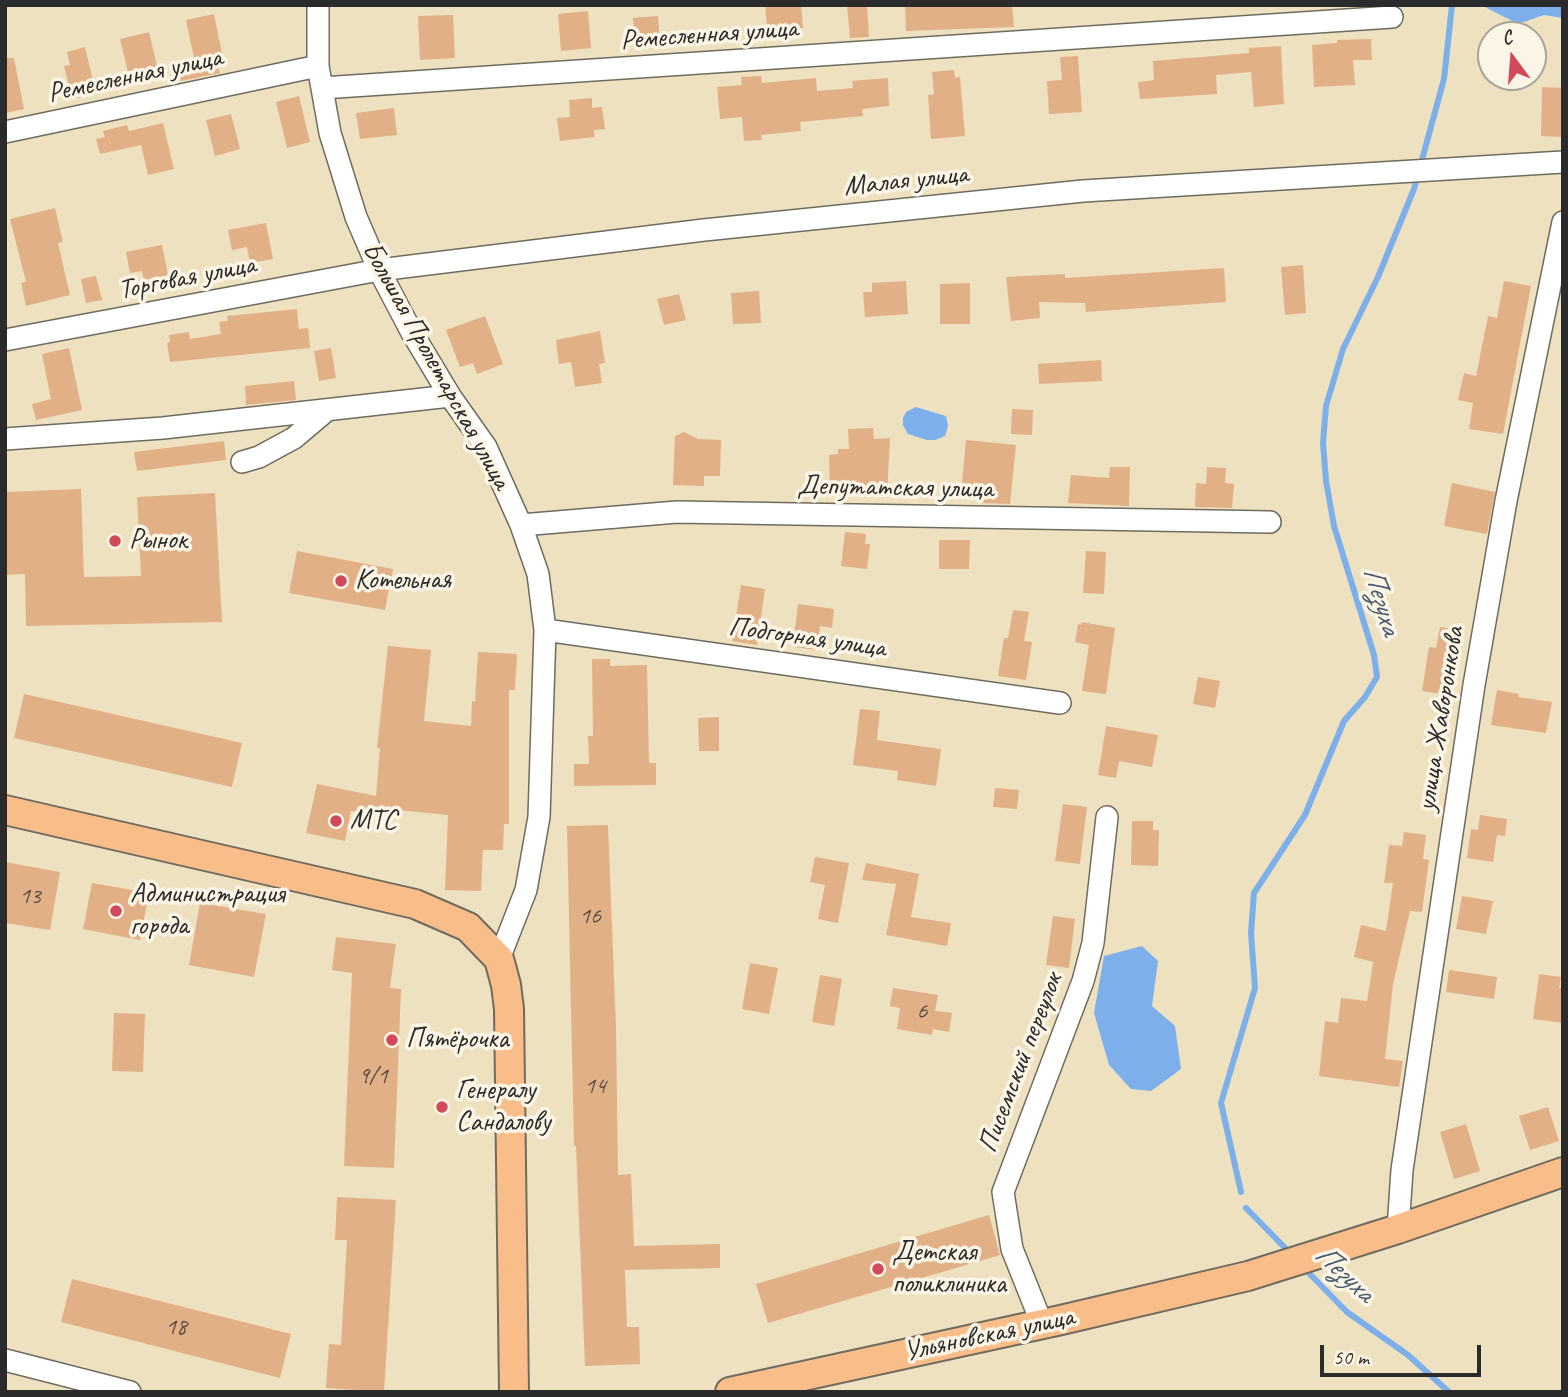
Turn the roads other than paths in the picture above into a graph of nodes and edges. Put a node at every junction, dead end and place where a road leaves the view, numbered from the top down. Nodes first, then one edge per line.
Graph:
1 (318, 5) edge
2 (1392, 17) dead end
3 (318, 66) junction
4 (322, 88) junction
5 (5, 132) edge
6 (1563, 162) edge
7 (1563, 222) edge
8 (379, 270) junction
9 (5, 341) edge
10 (450, 396) junction
11 (326, 411) junction
12 (5, 439) edge
13 (242, 462) dead end
14 (1270, 522) dead end
15 (521, 525) junction
16 (545, 630) junction
17 (1060, 703) dead end
18 (5, 810) edge
19 (1107, 817) dead end
20 (499, 959) junction
21 (1563, 1172) edge
22 (1398, 1229) junction
23 (1042, 1324) junction
24 (5, 1360) edge
25 (130, 1392) edge
26 (514, 1392) edge
27 (730, 1392) edge

1 - 3 street, Большая Пролетарская улица
2 - 4 street, Ремесленная улица
3 - 4 street, Большая Пролетарская улица
3 - 5 street, Ремесленная улица
4 - 8 street, Большая Пролетарская улица
6 - 8 street, Малая улица
7 - 22 street, улица Жаворонкова
8 - 9 street, Торговая улица
8 - 10 street, Большая Пролетарская улица
10 - 11 street
10 - 15 street, Большая Пролетарская улица
11 - 12 street
11 - 13 street
14 - 15 street, Депутатская улица
15 - 16 street, Большая Пролетарская улица
16 - 17 street, Подгорная улица
16 - 20 street, Большая Пролетарская улица
18 - 20 main road
19 - 23 street, Писемский переулок
20 - 26 main road
21 - 22 main road, Ульяновская улица
22 - 23 main road, Ульяновская улица
23 - 27 main road, Ульяновская улица
24 - 25 street

